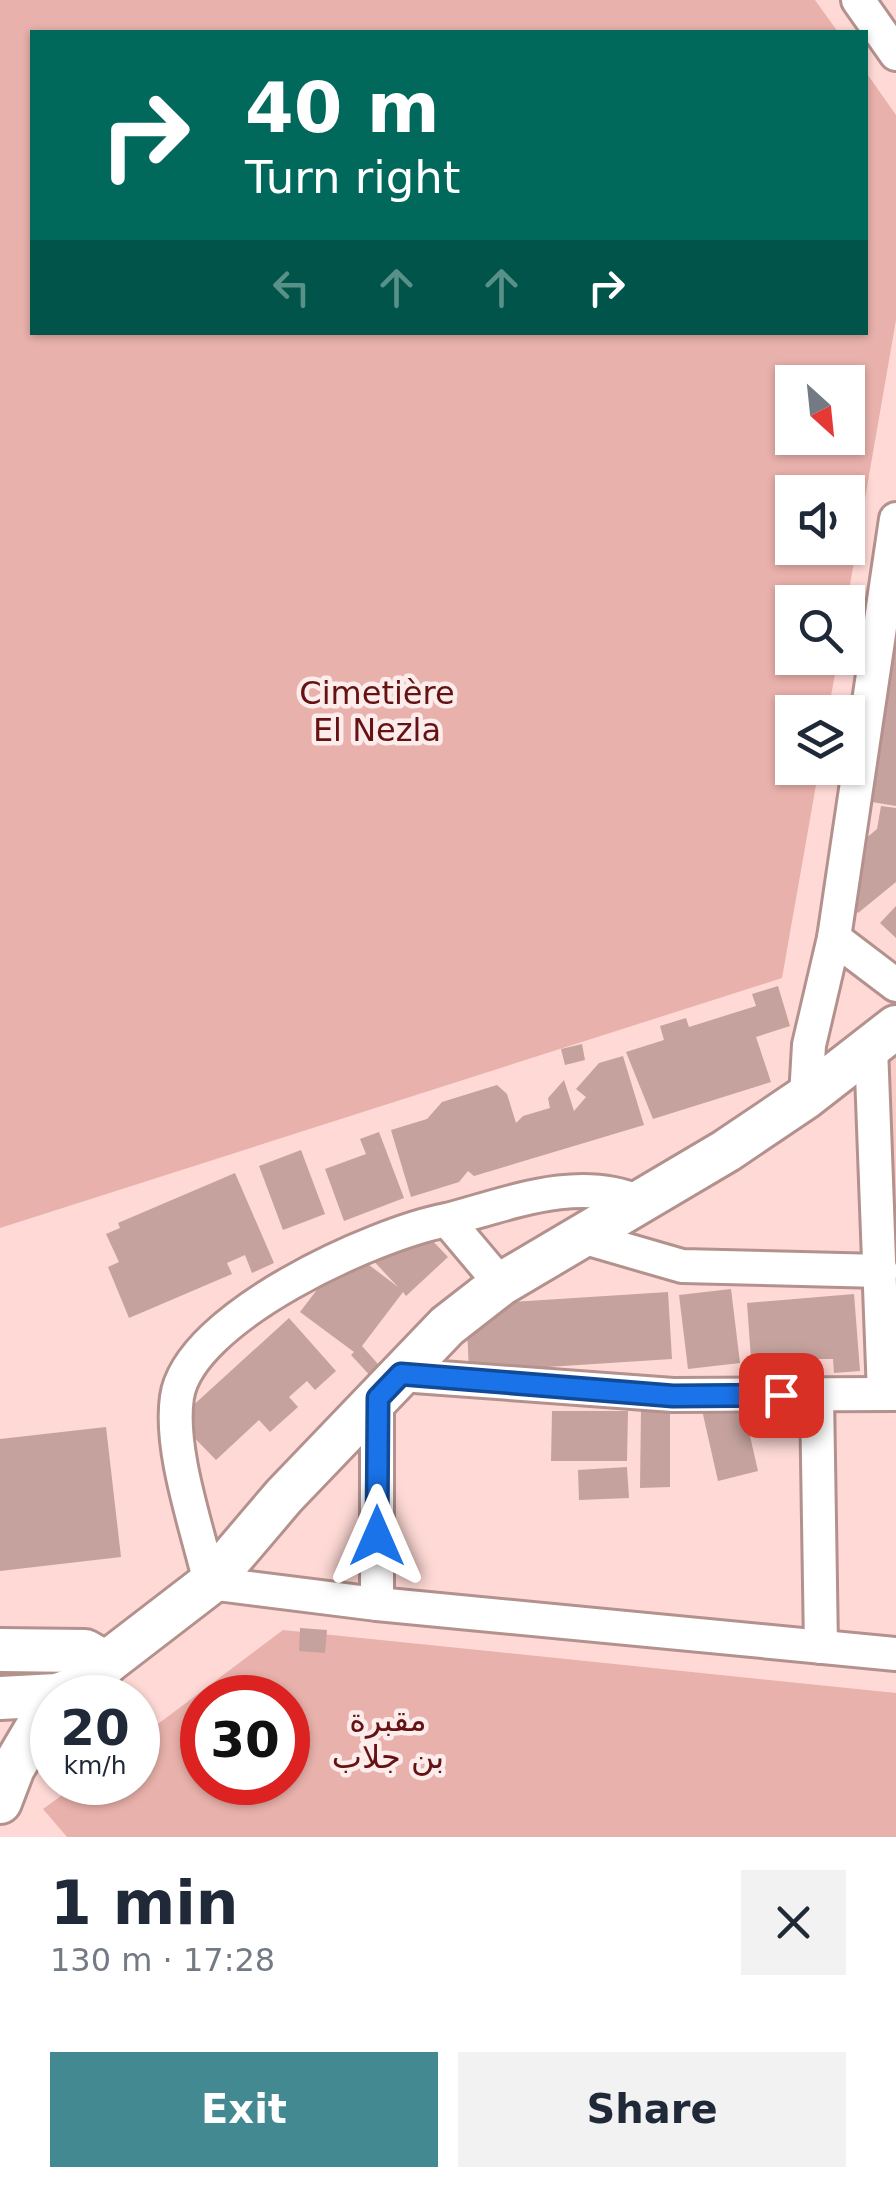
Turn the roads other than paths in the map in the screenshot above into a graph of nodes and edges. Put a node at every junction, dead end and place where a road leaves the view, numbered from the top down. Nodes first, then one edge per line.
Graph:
1 (858, 0) edge
2 (896, 54) edge
3 (896, 519) edge
4 (895, 528) edge
5 (834, 938) junction
6 (896, 985) edge
7 (883, 1037) edge
8 (806, 1097) junction
9 (639, 1202) junction
10 (447, 1220) junction
11 (582, 1238) junction
12 (881, 1271) junction
13 (501, 1284) junction
14 (389, 1386) junction
15 (890, 1394) edge
16 (817, 1395) junction
17 (210, 1583) junction
18 (377, 1604) junction
19 (821, 1647) junction
20 (0, 1650) edge
21 (896, 1654) edge
22 (106, 1663) junction
23 (97, 1675) edge
24 (0, 1698) edge
25 (30, 1698) edge
26 (30, 1740) edge
27 (0, 1802) edge

1 - 2 street
3 - 4 street
4 - 5 street
5 - 6 street
5 - 8 street
7 - 8 main road
7 - 12 street
8 - 9 main road
9 - 10 street
9 - 11 main road
10 - 13 street
10 - 17 street
11 - 12 street
11 - 13 main road
12 - 15 street
13 - 14 main road
14 - 16 street
14 - 17 main road
14 - 18 street
15 - 16 street
16 - 19 street
17 - 18 street
17 - 22 main road
18 - 19 street
19 - 21 street
20 - 22 main road
22 - 23 main road
24 - 25 main road
26 - 27 main road

